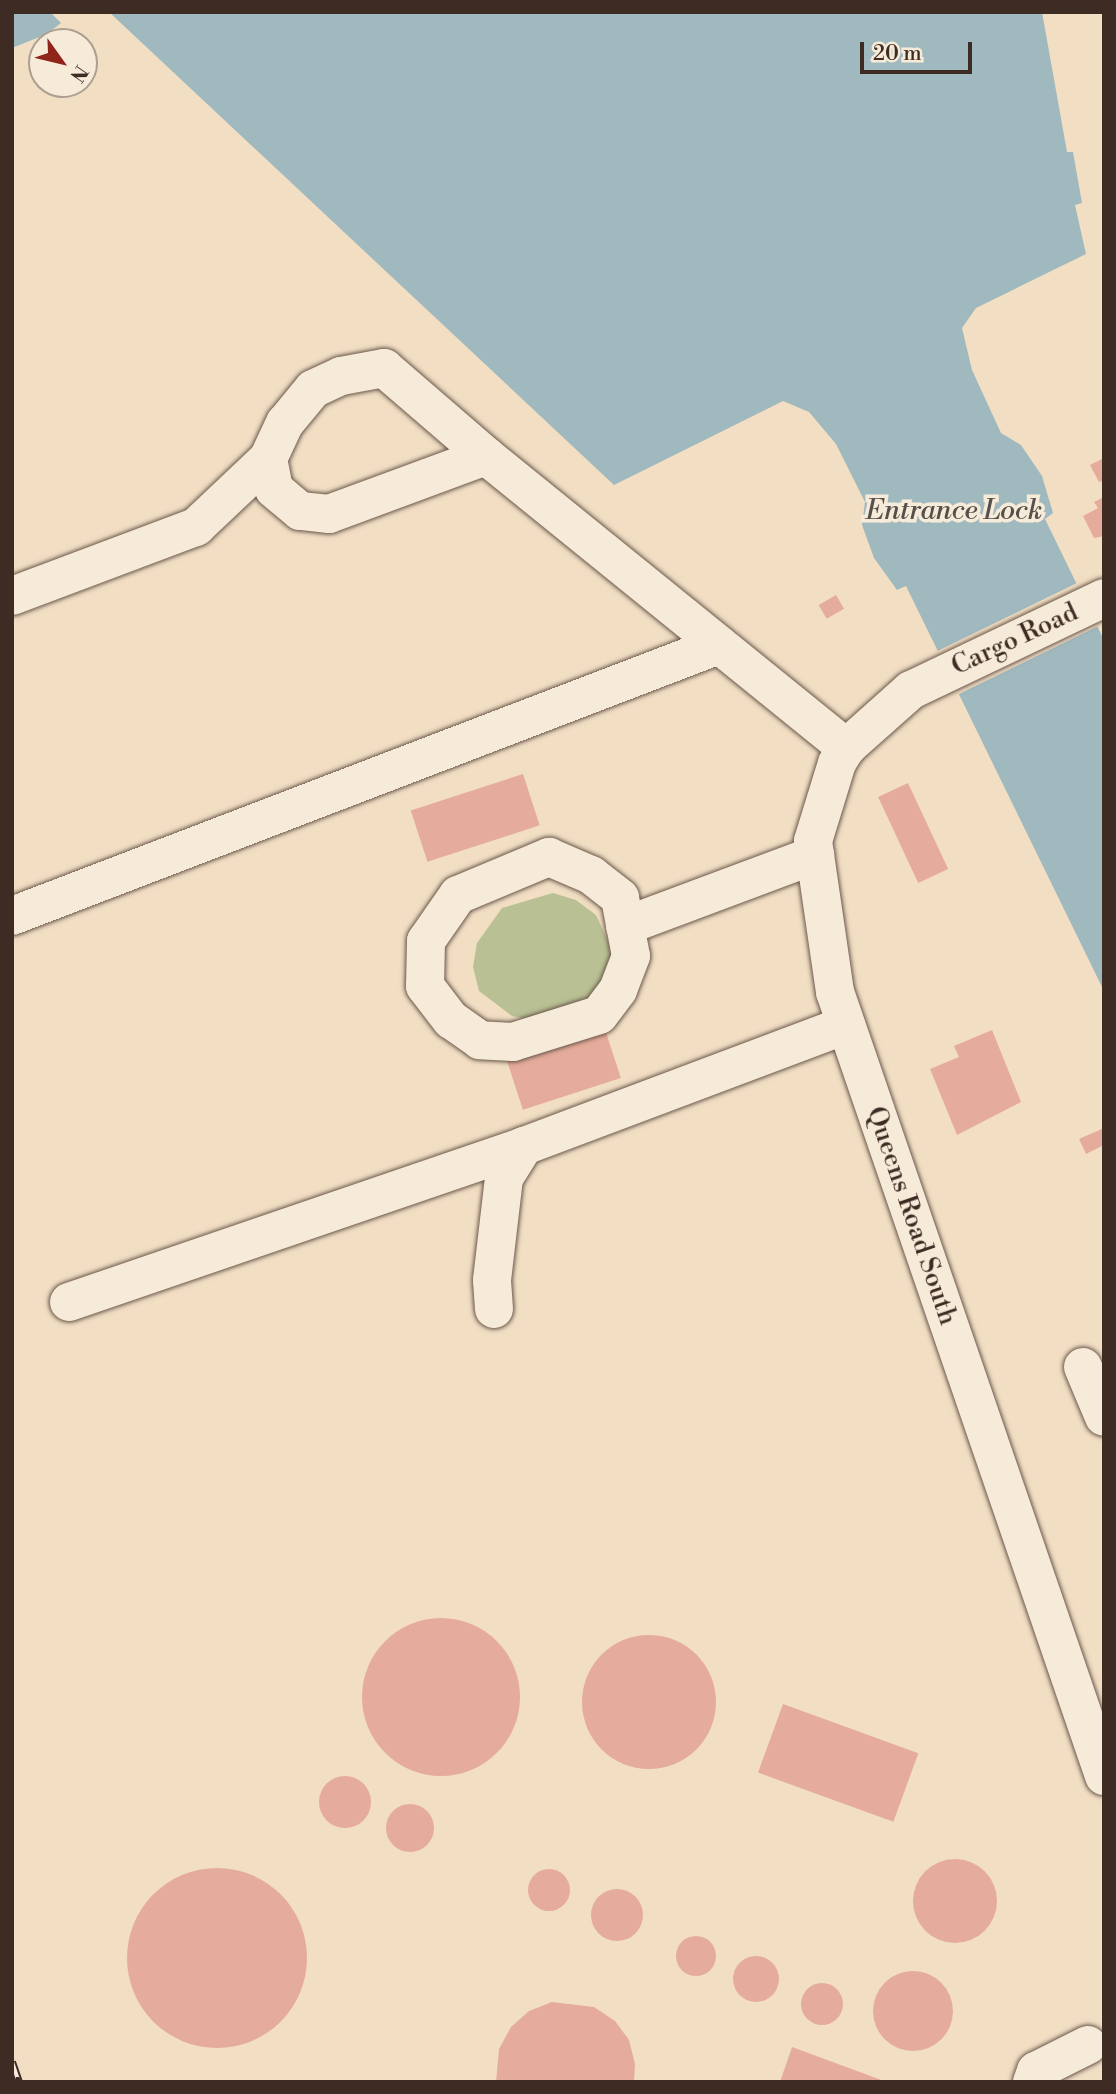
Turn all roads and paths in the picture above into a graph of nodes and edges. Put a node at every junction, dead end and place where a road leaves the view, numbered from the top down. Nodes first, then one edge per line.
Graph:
1 (486, 456) junction
2 (268, 459) junction
3 (12, 596) edge
4 (1104, 598) edge
5 (719, 645) junction
6 (926, 682) joint
7 (846, 748) junction
8 (815, 855) junction
9 (12, 916) edge
10 (625, 926) junction
11 (846, 1025) junction
12 (524, 1146) junction
13 (69, 1302) dead end
14 (494, 1309) dead end
15 (1083, 1367) dead end
16 (1104, 1416) edge
17 (1089, 1691) edge
18 (1104, 1776) edge
19 (1096, 2041) edge
20 (1028, 2078) edge
21 (1075, 2082) edge

1 - 2 street
1 - 2 street
1 - 5 street
2 - 3 street
4 - 6 street, Cargo Road
5 - 7 street
5 - 9 street
6 - 7 street, Queens Road South
7 - 8 street, Queens Road South
8 - 10 street
8 - 11 street, Queens Road South
10 - 10 street
11 - 12 street
11 - 17 street, Queens Road South
12 - 13 street
12 - 14 street
15 - 16 street
17 - 18 street, Queens Road South
19 - 20 street
19 - 21 street

